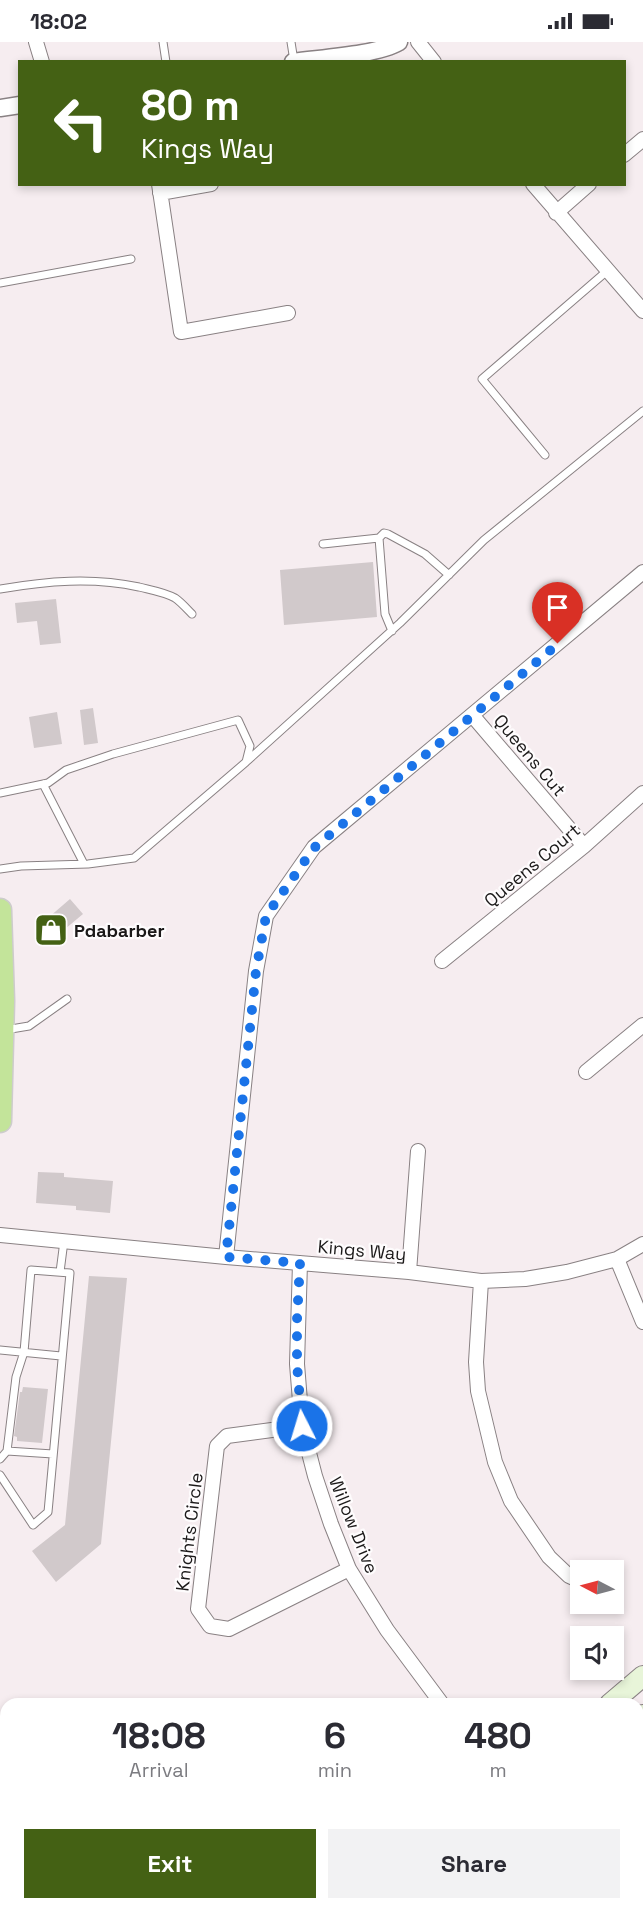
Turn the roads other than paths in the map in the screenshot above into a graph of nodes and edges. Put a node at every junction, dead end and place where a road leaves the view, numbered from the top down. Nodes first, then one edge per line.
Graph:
1 (36, 42) edge
2 (163, 42) edge
3 (291, 42) edge
4 (399, 42) edge
5 (418, 42) edge
6 (41, 60) edge
7 (166, 60) edge
8 (294, 60) edge
9 (309, 60) edge
10 (432, 60) edge
11 (18, 105) edge
12 (0, 108) edge
13 (643, 139) edge
14 (626, 153) edge
15 (191, 186) edge
16 (535, 186) edge
17 (587, 186) edge
18 (160, 189) edge
19 (556, 213) junction
20 (131, 259) dead end
21 (608, 271) junction
22 (0, 283) edge
23 (643, 311) edge
24 (288, 313) dead end
25 (643, 411) edge
26 (545, 455) dead end
27 (379, 538) junction
28 (323, 544) dead end
29 (643, 572) edge
30 (448, 575) junction
31 (0, 589) edge
32 (192, 614) dead end
33 (392, 631) junction
34 (472, 715) junction
35 (246, 762) junction
36 (43, 784) junction
37 (0, 793) edge
38 (643, 793) edge
39 (584, 846) junction
40 (84, 864) junction
41 (0, 868) edge
42 (0, 910) edge
43 (0, 915) edge
44 (442, 961) dead end
45 (67, 999) dead end
46 (1, 1001) edge
47 (643, 1025) edge
48 (2, 1031) junction
49 (586, 1072) dead end
50 (1, 1079) edge
51 (0, 1121) edge
52 (418, 1151) dead end
53 (0, 1235) edge
54 (63, 1241) junction
55 (643, 1244) edge
56 (226, 1257) junction
57 (617, 1259) junction
58 (300, 1263) junction
59 (60, 1272) junction
60 (409, 1272) junction
61 (481, 1281) junction
62 (643, 1322) edge
63 (0, 1350) edge
64 (24, 1352) junction
65 (61, 1356) junction
66 (302, 1426) junction
67 (7, 1451) junction
68 (53, 1454) junction
69 (0, 1459) edge
70 (0, 1475) edge
71 (349, 1569) junction
72 (570, 1576) edge
73 (643, 1676) edge
74 (438, 1698) edge
75 (617, 1698) edge

1 - 6 street
2 - 7 lane
3 - 8 lane
4 - 9 street
5 - 10 street
11 - 12 street
13 - 14 street
15 - 18 street
16 - 19 street
17 - 19 street
18 - 24 street
19 - 21 street
20 - 22 lane
21 - 23 street
21 - 26 lane
25 - 30 lane
27 - 28 lane
27 - 30 lane
27 - 33 lane
29 - 34 street
30 - 33 lane
31 - 32 lane
33 - 35 lane
34 - 39 street, Queens Cut
34 - 56 street
35 - 36 lane
35 - 40 lane
36 - 37 lane
36 - 40 lane
38 - 39 street, Queens Court
39 - 44 street, Queens Court
40 - 41 lane
42 - 43 highway
43 - 46 highway
45 - 48 lane
46 - 48 highway
47 - 49 street
48 - 50 highway
50 - 51 highway
52 - 60 street
53 - 54 street, Kings Way
54 - 56 street, Kings Way
54 - 59 lane
55 - 57 street, Kings Way
56 - 58 street, Kings Way
57 - 61 street, Kings Way
57 - 62 street
58 - 60 street, Kings Way
58 - 66 street, Willow Drive
59 - 64 lane
59 - 65 lane
60 - 61 street, Kings Way
61 - 72 street
63 - 64 lane
64 - 65 lane
64 - 67 lane
65 - 68 lane
66 - 71 street, Willow Drive
66 - 71 street, Knights Circle
67 - 68 lane
67 - 69 lane
68 - 70 lane
71 - 74 street, Willow Drive
73 - 75 main road

